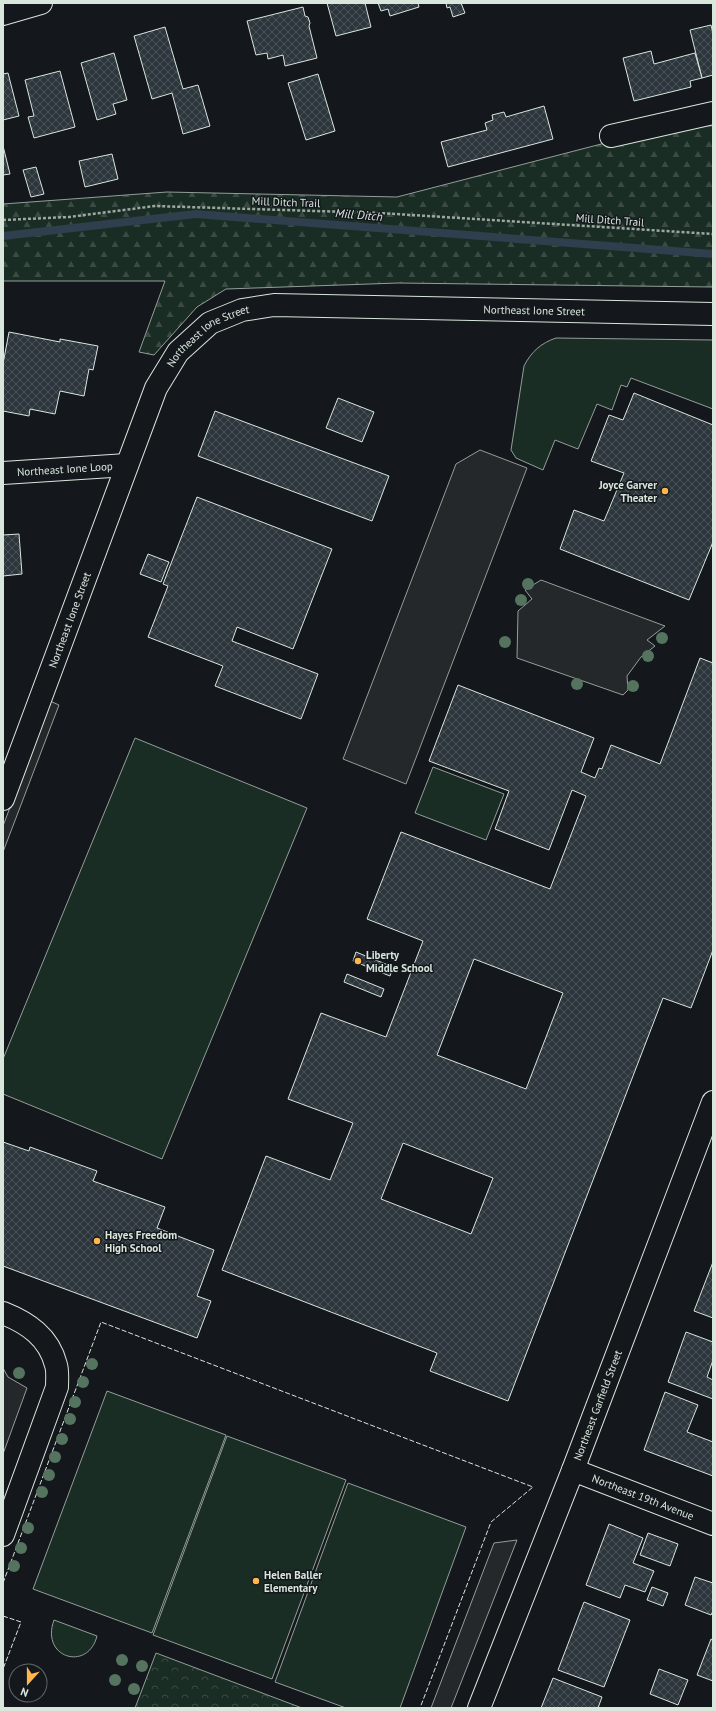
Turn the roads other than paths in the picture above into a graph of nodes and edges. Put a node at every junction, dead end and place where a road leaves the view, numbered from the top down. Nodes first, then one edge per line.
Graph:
1 (41, 3) edge
2 (3, 14) edge
3 (713, 113) edge
4 (611, 136) dead end
5 (713, 314) edge
6 (127, 465) junction
7 (3, 473) edge
8 (3, 798) edge
9 (713, 1102) edge
10 (3, 1313) edge
11 (572, 1470) junction
12 (713, 1524) edge
13 (3, 1535) edge
14 (479, 1708) edge

1 - 2 street
3 - 4 street
5 - 6 street, Northeast Ione Street
6 - 7 street, Northeast Ione Loop
6 - 8 street, Northeast Ione Street
9 - 11 street, Northeast Garfield Street
10 - 13 street
11 - 12 street, Northeast 19th Avenue
11 - 14 street, Northeast Garfield Street

